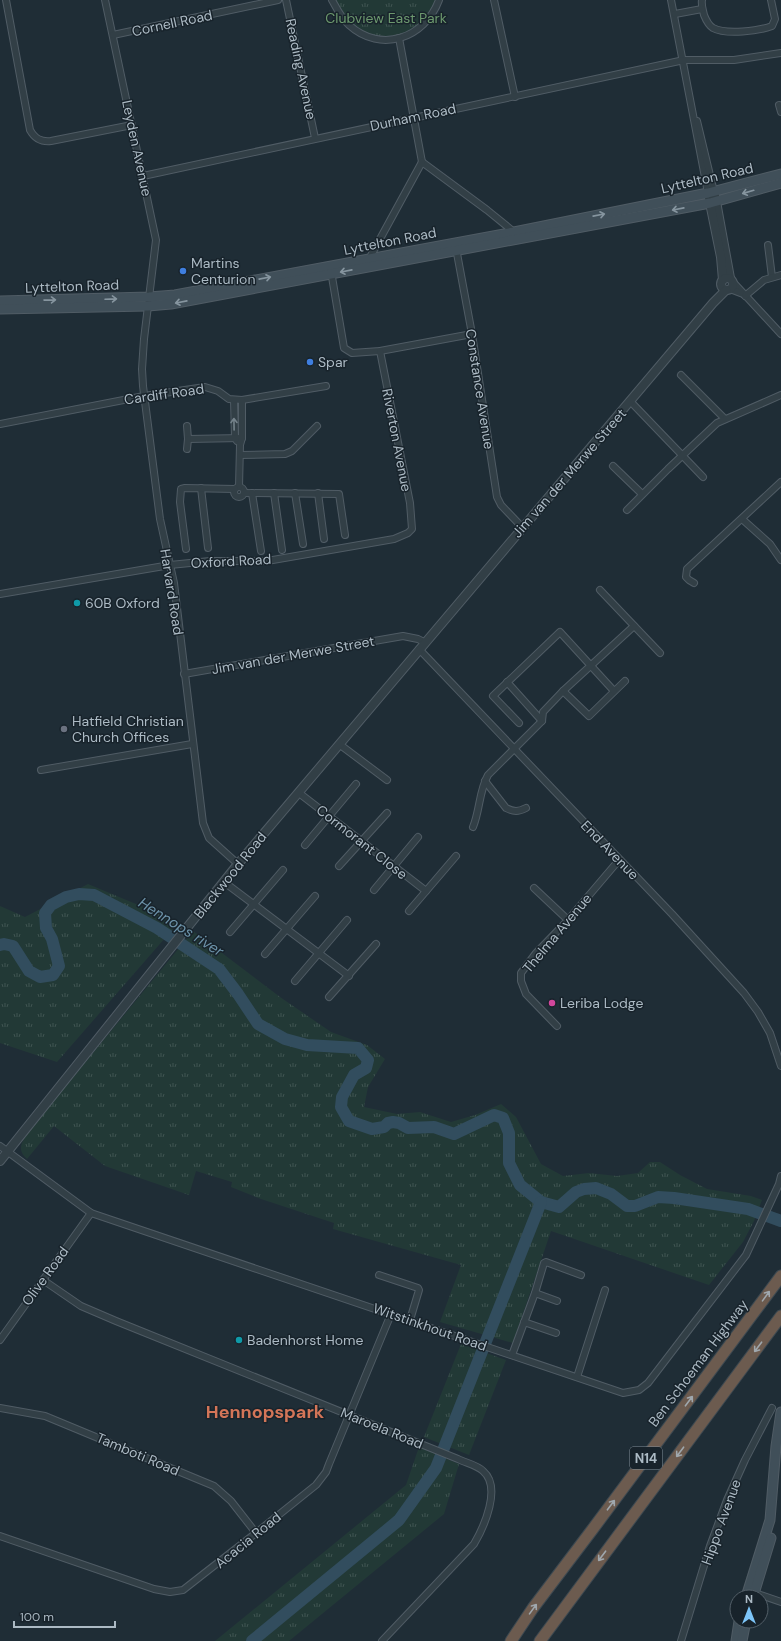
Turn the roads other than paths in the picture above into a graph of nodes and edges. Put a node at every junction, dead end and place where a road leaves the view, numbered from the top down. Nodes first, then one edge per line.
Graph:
1 (6, 0) edge
2 (105, 0) edge
3 (278, 0) edge
4 (286, 0) edge
5 (332, 0) edge
6 (439, 0) edge
7 (494, 0) edge
8 (671, 0) edge
9 (702, 0) edge
10 (771, 0) edge
11 (702, 8) junction
12 (675, 14) junction
13 (113, 35) junction
14 (399, 38) junction
15 (781, 53) edge
16 (684, 60) junction
17 (515, 97) junction
18 (779, 105) dead end
19 (781, 112) edge
20 (414, 117) junction
21 (132, 125) junction
22 (315, 138) junction
23 (422, 162) junction
24 (781, 174) edge
25 (143, 176) junction
26 (781, 183) edge
27 (712, 197) junction
28 (514, 232) junction
29 (768, 245) dead end
30 (456, 247) junction
31 (367, 263) junction
32 (330, 270) junction
33 (781, 275) edge
34 (772, 277) junction
35 (727, 284) junction
36 (744, 295) junction
37 (149, 301) junction
38 (0, 302) edge
39 (0, 309) edge
40 (472, 334) junction
41 (781, 334) edge
42 (380, 351) junction
43 (681, 375) dead end
44 (326, 386) dead end
45 (781, 395) edge
46 (144, 396) junction
47 (234, 400) junction
48 (242, 400) junction
49 (630, 401) junction
50 (725, 419) junction
51 (0, 424) edge
52 (187, 426) dead end
53 (317, 426) dead end
54 (235, 438) junction
55 (242, 438) junction
56 (188, 439) junction
57 (240, 446) junction
58 (187, 449) dead end
59 (240, 455) junction
60 (682, 455) junction
61 (613, 466) dead end
62 (703, 477) dead end
63 (781, 482) edge
64 (201, 488) junction
65 (237, 488) junction
66 (252, 493) junction
67 (274, 493) junction
68 (295, 493) junction
69 (318, 493) junction
70 (642, 494) junction
71 (627, 510) dead end
72 (742, 519) junction
73 (522, 527) junction
74 (412, 529) joint
75 (345, 536) dead end
76 (324, 539) dead end
77 (303, 544) dead end
78 (208, 548) dead end
79 (186, 549) dead end
80 (282, 550) dead end
81 (261, 551) dead end
82 (781, 560) edge
83 (170, 565) junction
84 (694, 583) dead end
85 (600, 590) dead end
86 (0, 594) edge
87 (634, 626) junction
88 (422, 646) junction
89 (660, 653) dead end
90 (591, 666) junction
91 (184, 674) junction
92 (625, 681) dead end
93 (507, 682) junction
94 (563, 691) junction
95 (614, 691) junction
96 (542, 721) junction
97 (519, 723) dead end
98 (192, 744) junction
99 (339, 744) junction
100 (513, 749) junction
101 (41, 770) dead end
102 (387, 780) dead end
103 (485, 781) junction
104 (356, 784) dead end
105 (299, 793) junction
106 (526, 808) dead end
107 (387, 813) dead end
108 (329, 816) junction
109 (474, 827) dead end
110 (418, 837) dead end
111 (361, 842) junction
112 (305, 844) dead end
113 (456, 856) dead end
114 (620, 860) junction
115 (238, 864) junction
116 (339, 866) dead end
117 (393, 866) junction
118 (283, 870) dead end
119 (224, 882) junction
120 (534, 888) dead end
121 (374, 890) dead end
122 (426, 892) junction
123 (315, 896) dead end
124 (254, 904) junction
125 (409, 911) dead end
126 (347, 920) dead end
127 (568, 920) junction
128 (286, 930) junction
129 (230, 932) dead end
130 (376, 944) dead end
131 (317, 953) junction
132 (265, 954) dead end
133 (348, 976) junction
134 (295, 981) dead end
135 (329, 998) dead end
136 (557, 1026) dead end
137 (781, 1066) edge
138 (0, 1146) edge
139 (8, 1151) junction
140 (0, 1161) edge
141 (781, 1176) edge
142 (780, 1185) edge
143 (91, 1213) junction
144 (379, 1275) dead end
145 (581, 1275) dead end
146 (781, 1276) edge
147 (43, 1280) junction
148 (605, 1290) dead end
149 (535, 1293) junction
150 (557, 1301) dead end
151 (391, 1314) junction
152 (781, 1316) edge
153 (410, 1320) junction
154 (524, 1322) junction
155 (556, 1333) dead end
156 (0, 1340) edge
157 (510, 1355) junction
158 (577, 1377) junction
159 (0, 1408) edge
160 (772, 1408) dead end
161 (781, 1412) edge
162 (350, 1415) junction
163 (781, 1427) edge
164 (256, 1534) junction
165 (0, 1536) edge
166 (751, 1589) edge
167 (752, 1589) edge
168 (769, 1599) edge
169 (781, 1602) edge
170 (738, 1629) edge
171 (744, 1629) edge
172 (382, 1641) edge
173 (511, 1641) edge
174 (540, 1641) edge
175 (681, 1641) edge
176 (736, 1641) edge
177 (742, 1641) edge

1 - 21 street
2 - 13 street, Leyden Avenue
3 - 13 street, Cornell Road
4 - 22 street, Reading Avenue
5 - 14 street
6 - 14 street
7 - 17 street
8 - 12 street
9 - 11 street
10 - 11 street
11 - 12 street
12 - 16 street
13 - 21 street, Leyden Avenue
14 - 20 street
15 - 16 street, Durham Road
16 - 17 street, Durham Road
16 - 27 street
17 - 20 street, Durham Road
18 - 19 street
20 - 22 street, Durham Road
20 - 23 street
21 - 25 street, Leyden Avenue
22 - 25 street, Durham Road
23 - 28 street
23 - 31 street
24 - 27 main road, Lyttelton Road
25 - 37 street, Leyden Avenue
26 -> 27 main road, Lyttelton Road
28 -> 27 main road, Lyttelton Road
27 -> 30 main road, Lyttelton Road
27 - 35 street
28 - 30 main road, Lyttelton Road
29 - 34 street
30 - 31 main road, Lyttelton Road
30 - 40 street, Constance Avenue
31 - 32 main road, Lyttelton Road
32 - 37 main road, Lyttelton Road
32 - 42 street
33 - 34 street
34 - 36 street
35 - 36 street
35 - 49 street, Jim van der Merwe Street
36 - 41 street
38 -> 37 main road, Lyttelton Road
37 - 39 main road, Lyttelton Road
37 - 46 street, Harvard Road
40 - 42 street
40 - 73 street, Constance Avenue
42 - 74 street, Riverton Avenue
43 - 50 street
44 - 48 street, Cardiff Road
45 - 50 street
46 - 47 street, Cardiff Road
46 - 51 street, Cardiff Road
46 - 83 street, Harvard Road
47 - 48 street, Cardiff Road
54 -> 47 street
48 - 55 street
49 - 60 street
49 - 73 street, Jim van der Merwe Street
50 - 60 street
52 - 56 street
53 - 59 street
54 - 55 street
54 - 56 street
54 - 57 street
55 - 57 street
56 - 58 street
57 - 59 street
59 - 65 street
60 - 62 street
60 - 70 street
61 - 70 street
63 - 72 street
64 - 65 street
64 - 78 street
64 - 79 street
65 - 66 street
66 - 67 street
66 - 81 street
67 - 68 street
67 - 80 street
68 - 69 street
68 - 77 street
69 - 75 street
69 - 76 street
70 - 71 street
72 - 82 street
72 - 84 street
73 - 88 street, Jim van der Merwe Street
74 - 83 street, Oxford Road
83 - 86 street, Oxford Road
83 - 91 street, Harvard Road
85 - 87 street
87 - 89 street
87 - 90 street
88 - 91 street, Jim van der Merwe Street
88 - 99 street, Blackwood Road
88 - 100 street, End Avenue
90 - 93 street
90 - 94 street
90 - 95 street
91 - 98 street, Harvard Road
92 - 95 street
93 - 96 street
93 - 97 street
94 - 95 street
94 - 96 street
96 - 100 street
98 - 101 street
98 - 115 street, Harvard Road
99 - 102 street
99 - 105 street, Blackwood Road
100 - 103 street
100 - 114 street, End Avenue
103 - 106 street
103 - 109 street
104 - 108 street
105 - 108 street, Cormorant Close
105 - 115 street, Blackwood Road
107 - 111 street
108 - 111 street, Cormorant Close
108 - 112 street
110 - 117 street
111 - 116 street
111 - 117 street, Cormorant Close
113 - 122 street
114 - 127 street, Thelma Avenue
114 - 137 street, End Avenue
115 - 119 street, Blackwood Road
117 - 121 street
117 - 122 street, Cormorant Close
118 - 124 street
119 - 124 street
119 - 139 street, Blackwood Road
120 - 127 street
122 - 125 street
123 - 128 street
124 - 128 street
124 - 129 street
126 - 131 street
127 - 136 street, Thelma Avenue
128 - 131 street
128 - 132 street
130 - 133 street
131 - 133 street
131 - 134 street
133 - 135 street
138 - 139 street, Witstinkhout Road
139 - 140 street, Blackwood Road
139 - 143 street, Witstinkhout Road
141 - 142 street
142 - 158 street, Witstinkhout Road
143 - 147 street, Olive Road
143 - 151 street, Witstinkhout Road
144 - 153 street
145 - 149 street
173 -> 146 highway, Ben Schoeman Highway / N14
147 - 156 street, Olive Road
147 - 162 street, Maroela Road
148 - 158 street
149 - 150 street
149 - 154 street
151 - 153 street, Witstinkhout Road
151 - 162 street, Acacia Road
152 -> 174 highway, N14
153 - 157 street, Witstinkhout Road
154 - 155 street
154 - 157 street
157 - 158 street, Witstinkhout Road
159 - 164 street, Tamboti Road
160 - 175 street, Hippo Avenue
161 - 166 main road
162 - 164 street, Acacia Road
162 - 172 street, Maroela Road
163 - 167 main road
164 - 165 street, Acacia Road
168 - 169 street
170 - 176 main road
171 - 177 main road

